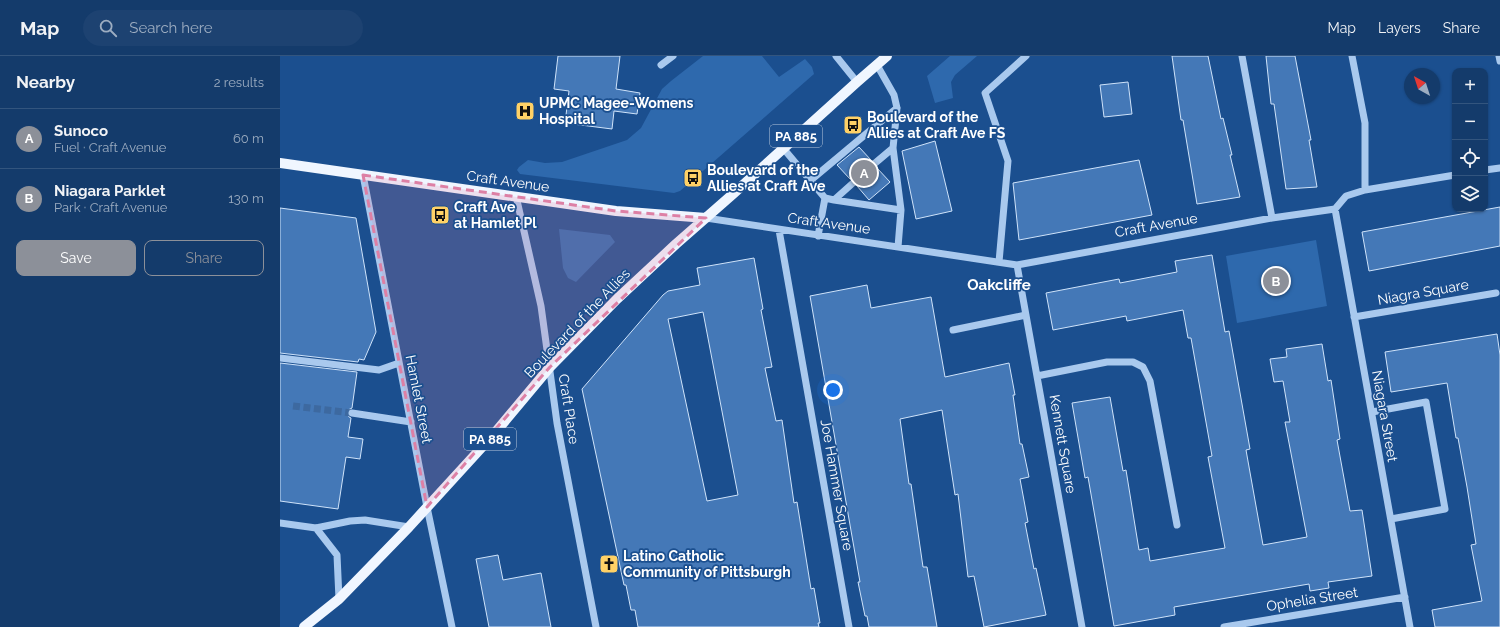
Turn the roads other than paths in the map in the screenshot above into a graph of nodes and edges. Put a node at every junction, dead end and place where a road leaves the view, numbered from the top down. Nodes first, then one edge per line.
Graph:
1 (673, 56) edge
2 (836, 56) edge
3 (887, 56) edge
4 (1026, 56) edge
5 (1242, 56) edge
6 (1352, 56) edge
7 (1499, 56) edge
8 (1500, 61) edge
9 (661, 65) dead end
10 (877, 65) junction
11 (857, 82) junction
12 (897, 108) junction
13 (783, 148) junction
14 (893, 148) junction
15 (280, 163) edge
16 (874, 164) tunnel mouth
17 (1500, 168) edge
18 (1488, 170) edge
19 (363, 175) junction
20 (1452, 176) edge
21 (811, 180) junction
22 (853, 182) tunnel mouth
23 (1365, 190) junction
24 (516, 196) junction
25 (825, 198) junction
26 (834, 200) junction
27 (1335, 209) junction
28 (901, 210) junction
29 (706, 218) junction
30 (1272, 218) junction
31 (779, 230) junction
32 (818, 236) junction
33 (898, 248) junction
34 (999, 262) junction
35 (1017, 265) junction
36 (1496, 293) dead end
37 (1026, 315) junction
38 (1354, 317) junction
39 (953, 330) dead end
40 (280, 358) edge
41 (399, 363) junction
42 (550, 367) junction
43 (1037, 376) junction
44 (1372, 412) junction
45 (352, 413) tunnel mouth
46 (411, 422) junction
47 (427, 507) junction
48 (1391, 519) junction
49 (280, 523) edge
50 (1176, 525) dead end
51 (409, 527) junction
52 (316, 528) junction
53 (1405, 597) junction
54 (339, 599) junction
55 (304, 627) edge
56 (452, 627) edge
57 (596, 627) edge
58 (849, 627) edge
59 (1082, 627) edge
60 (1224, 627) edge
61 (1410, 627) edge

1 - 9 street
2 - 11 street
3 - 10 main road, Boulevard of the Allies / PA 885
4 - 34 street
5 - 30 street
6 - 23 street
7 - 8 street
10 - 11 main road, Boulevard of the Allies / PA 885
10 - 12 street
11 - 13 main road, Boulevard of the Allies / PA 885
12 - 14 street
12 - 21 street
13 - 21 street
13 - 29 main road, Boulevard of the Allies / PA 885
14 - 16 street
14 - 28 street
15 - 19 main road, Craft Avenue
17 - 18 street
19 - 24 main road, Craft Avenue
19 - 41 street, Hamlet Street
20 - 23 street
21 - 25 street
22 - 26 street
23 - 27 street
24 - 29 main road, Craft Avenue
24 - 42 street, Craft Place
25 - 26 street
25 - 32 street
26 - 28 street
27 - 30 street, Craft Avenue
27 - 38 street, Niagara Street
28 - 33 street
29 - 31 street, Craft Avenue
29 - 42 main road, Boulevard of the Allies / PA 885
30 - 35 street, Craft Avenue
31 - 32 street, Craft Avenue
31 - 58 street, Joe Hammer Square
32 - 33 street, Craft Avenue
33 - 34 street, Craft Avenue
34 - 35 street, Craft Avenue
35 - 37 street, Kennett Square
36 - 38 street, Niagra Square
37 - 39 street
37 - 43 street, Kennett Square
38 - 44 street, Niagara Street
40 - 41 street
41 - 46 street, Hamlet Street
42 - 47 main road, Boulevard of the Allies / PA 885
42 - 57 street, Craft Place
43 - 50 street
43 - 59 street, Kennett Square
44 - 48 street, Niagara Street
44 - 48 street
45 - 46 street
46 - 47 street, Hamlet Street
47 - 51 main road, Boulevard of the Allies / PA 885
47 - 56 street, Hamlet Street
48 - 53 street, Niagara Street
49 - 52 street
51 - 52 street
51 - 54 main road, Boulevard of the Allies / PA 885
52 - 54 street
53 - 60 street, Ophelia Street
53 - 61 street, Niagara Street
54 - 55 main road, Boulevard of the Allies / PA 885

